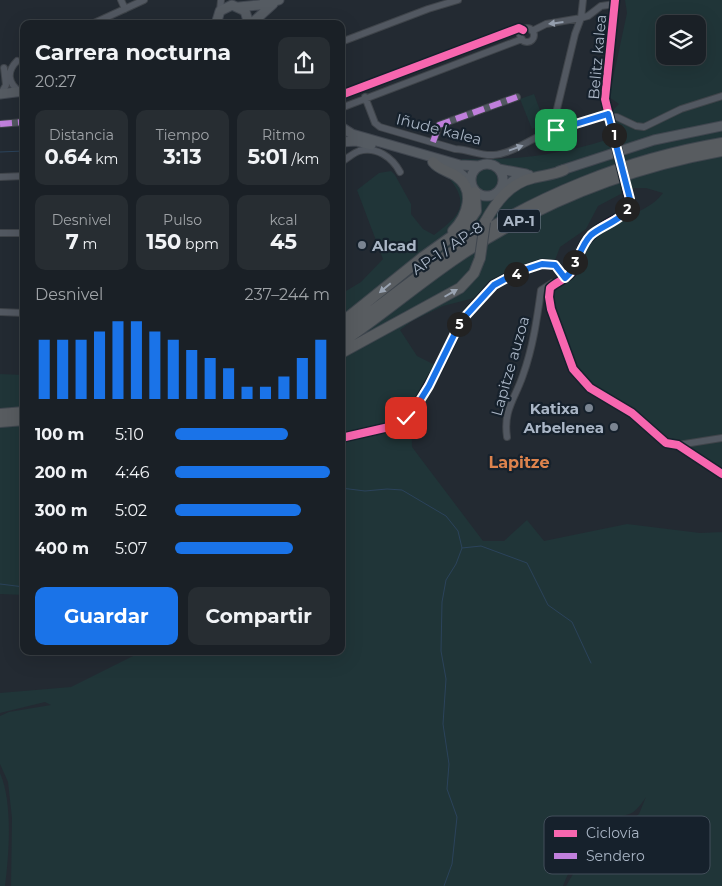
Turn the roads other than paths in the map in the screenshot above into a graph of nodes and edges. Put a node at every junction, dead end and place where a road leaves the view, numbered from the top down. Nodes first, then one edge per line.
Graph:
1 (122, 0) edge
2 (144, 0) edge
3 (279, 0) edge
4 (458, 0) edge
5 (583, 0) edge
6 (615, 2) edge
7 (229, 3) edge
8 (125, 9) junction
9 (581, 18) junction
10 (216, 19) edge
11 (101, 20) edge
12 (249, 20) edge
13 (254, 20) edge
14 (532, 31) junction
15 (521, 37) junction
16 (345, 41) edge
17 (20, 59) edge
18 (4, 73) edge
19 (20, 91) edge
20 (20, 92) edge
21 (0, 95) edge
22 (722, 96) edge
23 (365, 97) junction
24 (517, 97) dead end
25 (345, 102) edge
26 (345, 106) edge
27 (557, 109) dead end
28 (609, 115) junction
29 (20, 122) edge
30 (0, 124) edge
31 (8, 124) junction
32 (722, 126) edge
33 (0, 128) edge
34 (345, 130) edge
35 (345, 141) edge
36 (433, 142) junction
37 (722, 143) edge
38 (616, 144) joint
39 (722, 151) edge
40 (345, 160) edge
41 (433, 162) junction
42 (480, 166) junction
43 (499, 169) junction
44 (564, 170) junction
45 (400, 172) dead end
46 (536, 173) junction
47 (20, 176) edge
48 (0, 177) edge
49 (473, 187) junction
50 (496, 193) junction
51 (487, 217) junction
52 (0, 232) edge
53 (20, 233) edge
54 (440, 246) junction
55 (561, 279) junction
56 (0, 312) edge
57 (20, 313) edge
58 (345, 320) edge
59 (345, 330) edge
60 (345, 340) edge
61 (345, 351) edge
62 (20, 412) edge
63 (0, 414) edge
64 (20, 420) edge
65 (0, 422) edge
66 (345, 437) edge
67 (507, 438) dead end
68 (722, 438) edge
69 (678, 445) junction
70 (722, 474) edge

1 - 8 street
2 - 8 street
3 - 7 main road
3 - 13 main road
4 - 16 street
5 - 9 street
6 - 9 street
6 - 28 street, Belitz kalea
7 - 10 main road
7 - 12 main road
8 - 11 street
9 -> 14 street
9 - 27 street
14 - 15 street
14 - 15 street
15 - 23 street
15 - 25 street
17 - 18 street
18 - 19 street
18 - 21 street
20 - 21 main road
22 - 28 street
23 - 26 street
23 - 36 street, Iñude kalea
24 - 36 street
36 -> 28 street, Iñude kalea
28 - 38 street, Belitz kalea
29 - 31 street
30 - 31 street
31 - 33 street
32 - 44 main road
34 - 42 main road
35 - 41 main road
37 - 59 highway, AP-1 / AP-8 / AP-1
38 - 55 street, Lapitze auzoa, bridge
39 - 60 highway, AP-1 / AP-8 / AP-1
40 - 45 street
41 - 49 main road
41 - 54 highway
42 - 43 main road
42 - 49 main road
43 - 46 main road
43 - 50 main road
44 - 46 main road
44 - 51 highway
46 - 50 main road
47 - 48 street
49 - 50 main road
49 - 54 highway
50 - 51 highway
61 -> 51 highway, bridge
52 - 53 street
54 -> 58 highway
55 - 66 street
55 - 67 street, Lapitze auzoa
55 - 69 street, Lapitze auzoa
56 - 57 street
62 - 63 highway
64 - 65 highway
68 - 69 street
69 - 70 street, Lapitze auzoa

